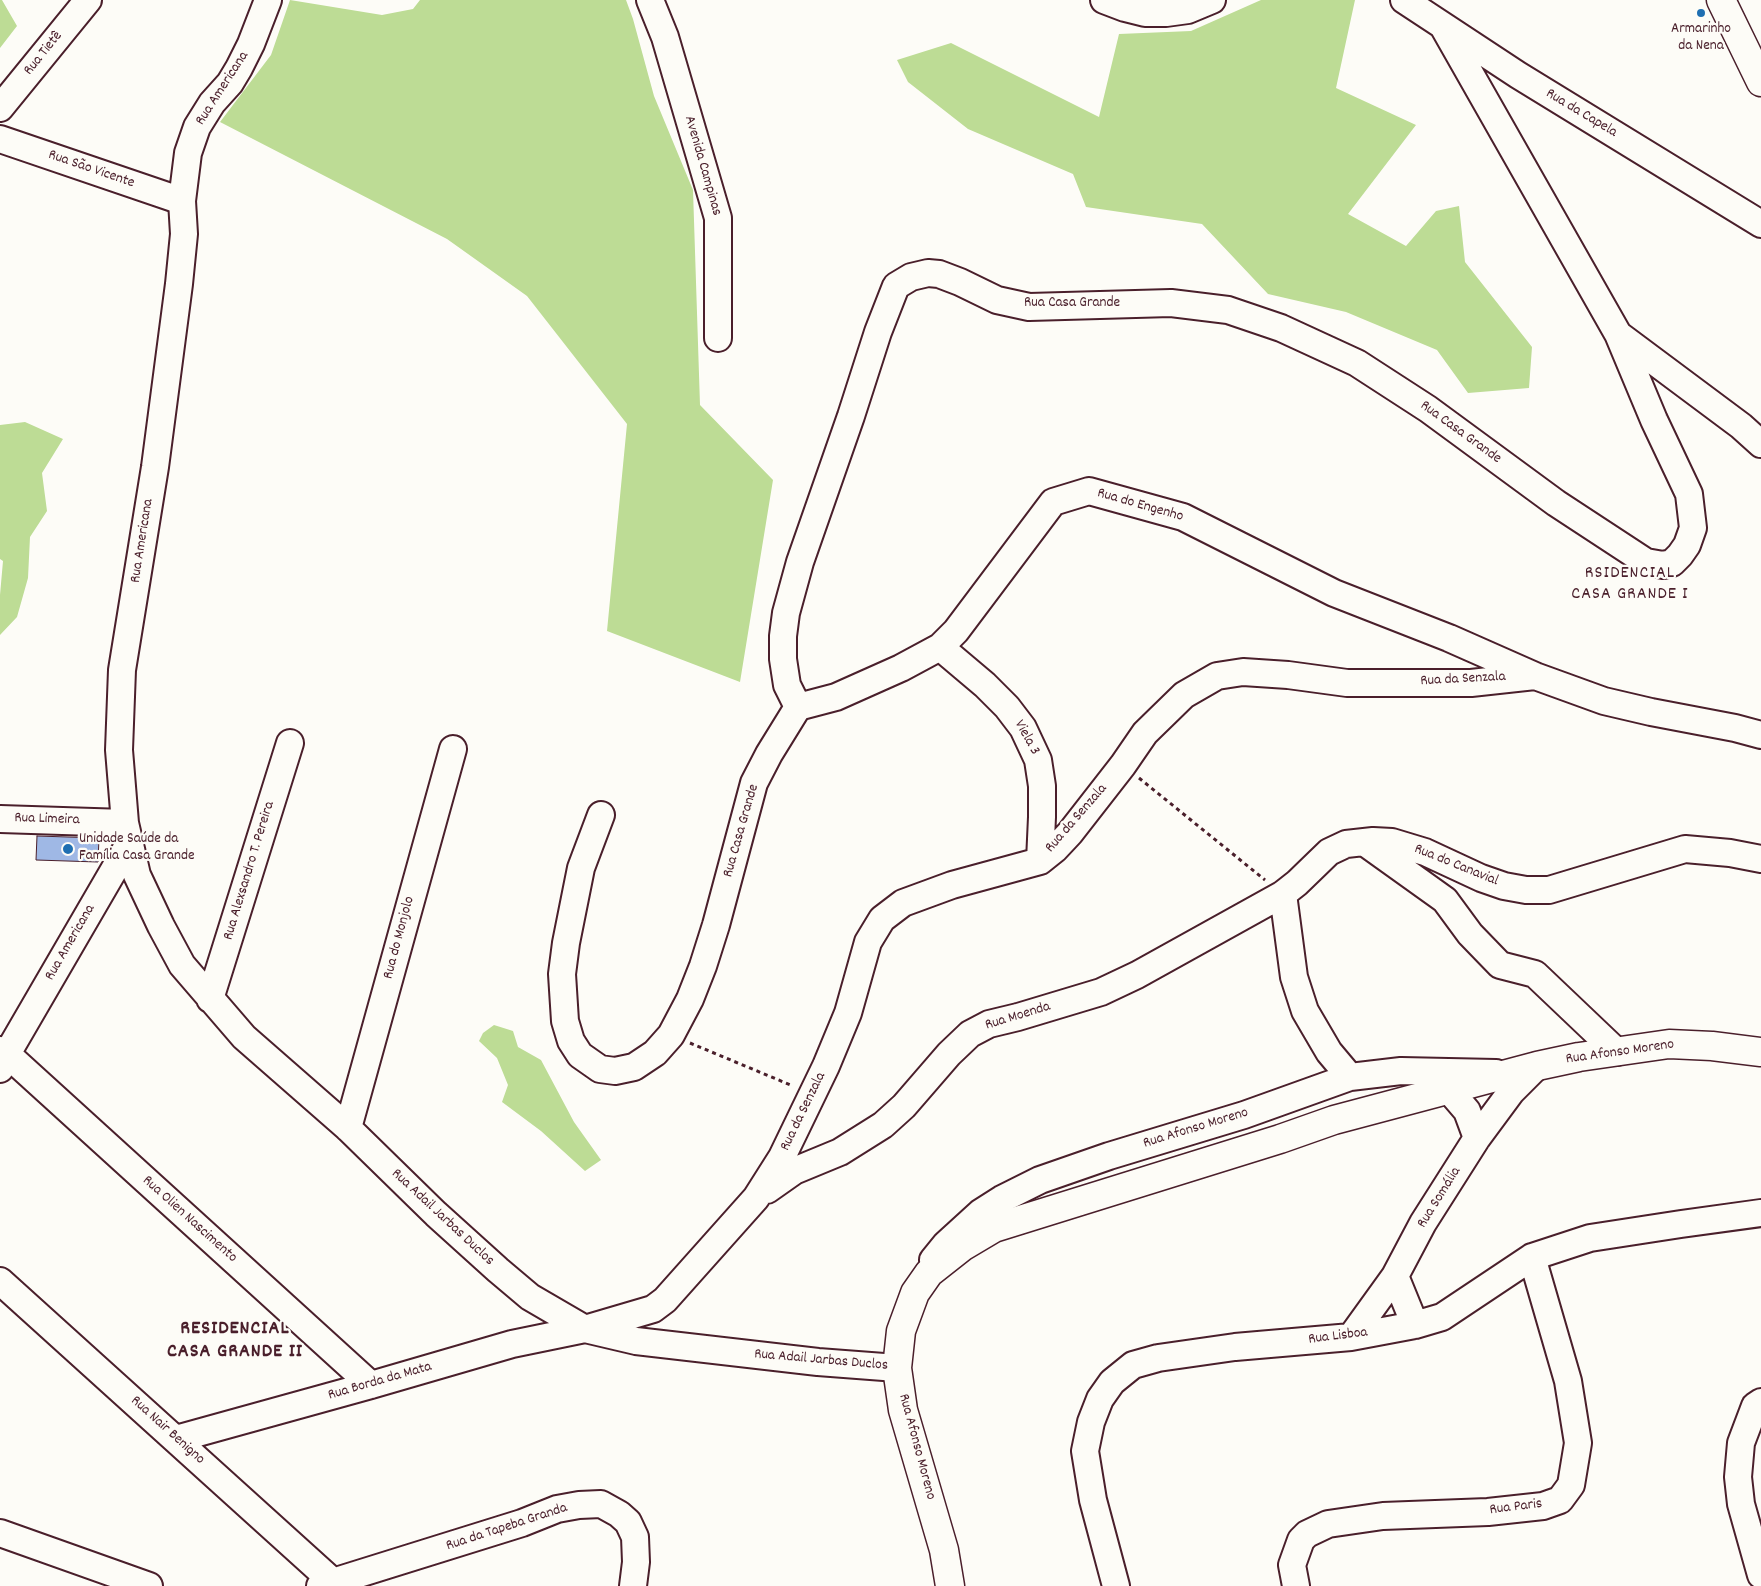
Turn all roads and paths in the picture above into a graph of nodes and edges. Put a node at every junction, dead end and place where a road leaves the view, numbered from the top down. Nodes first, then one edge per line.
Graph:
1 (88, 0) edge
2 (268, 0) edge
3 (650, 0) edge
4 (1104, 0) edge
5 (1212, 0) edge
6 (1404, 0) edge
7 (1721, 0) edge
8 (1443, 26) junction
9 (1761, 82) edge
10 (0, 108) edge
11 (0, 140) edge
12 (182, 201) junction
13 (1761, 224) edge
14 (1618, 334) junction
15 (718, 338) dead end
16 (1761, 444) edge
17 (940, 647) junction
18 (1535, 676) junction
19 (798, 707) junction
20 (1761, 736) edge
21 (290, 743) dead end
22 (453, 749) dead end
23 (1123, 765) junction
24 (601, 815) dead end
25 (0, 819) edge
26 (127, 833) junction
27 (1364, 842) junction
28 (1761, 859) edge
29 (1040, 861) junction
30 (1283, 894) junction
31 (210, 999) junction
32 (672, 1035) junction
33 (1617, 1052) junction
34 (1761, 1052) edge
35 (2, 1058) edge
36 (1537, 1066) junction
37 (1510, 1074) junction
38 (1350, 1077) junction
39 (1449, 1090) junction
40 (812, 1094) junction
41 (348, 1128) junction
42 (1477, 1138) junction
43 (756, 1198) junction
44 (1761, 1213) edge
45 (1532, 1257) junction
46 (1395, 1276) junction
47 (0, 1281) edge
48 (923, 1282) junction
49 (1415, 1325) junction
50 (585, 1329) junction
51 (1351, 1337) junction
52 (897, 1368) junction
53 (371, 1385) junction
54 (1761, 1402) edge
55 (176, 1439) junction
56 (0, 1513) edge
57 (0, 1533) edge
58 (36, 1546) junction
59 (1761, 1575) edge
60 (327, 1584) edge
61 (149, 1586) edge
62 (633, 1586) edge
63 (950, 1586) edge
64 (1116, 1586) edge
65 (1296, 1586) edge

1 - 10 street, Rua Tietê
2 - 12 street, Rua Americana
3 - 15 street, Avenida Campinas
4 - 5 street
6 - 8 street, Rua da Capela
7 - 9 main road
8 - 13 street, Rua da Capela
8 - 14 street, Rua Casa Grande
11 - 12 street, Rua São Vicente
12 - 26 street, Rua Americana
14 - 16 street
14 - 19 street, Rua Casa Grande
17 - 18 street, Rua do Engenho
17 - 19 street, Rua do Engenho
17 - 29 street, Viela 3
18 - 20 street, Rua da Senzala
18 - 23 street, Rua da Senzala
19 - 32 street, Rua Casa Grande
21 - 31 street, Rua Alexsandro T. Pereira
22 - 41 street, Rua do Monjolo
23 - 29 street, Rua da Senzala
23 - 30 path
24 - 32 street, Rua Casa Grande
25 - 26 street, Rua Limeira
26 - 31 street, Rua Adail Jarbas Duclos
26 - 35 street, Rua Americana
27 - 28 street, Rua do Canavial
27 - 30 street, Rua do Canavial
27 - 33 street
29 - 40 street, Rua da Senzala
30 - 38 street
30 - 43 street, Rua Moenda
31 - 41 street, Rua Adail Jarbas Duclos
32 - 40 path
33 - 34 main road, Rua Afonso Moreno
33 - 36 main road, Rua Afonso Moreno
35 - 53 street, Rua Olien Nascimento
36 - 37 main road, Rua Afonso Moreno
36 - 42 street, Rua Somália
37 - 38 street, Rua Afonso Moreno
37 - 39 main road, Rua Afonso Moreno
38 - 48 street, Rua Afonso Moreno
39 - 42 street
39 - 48 main road, Rua Afonso Moreno
40 - 43 street, Rua da Senzala
41 - 50 street, Rua Adail Jarbas Duclos
42 - 46 street, Rua Somália
43 - 50 street, Rua da Senzala
44 - 45 street, Rua Lisboa
45 - 49 street, Rua Lisboa
45 - 65 street, Rua Paris
46 - 49 street
46 - 51 street, Rua Somália
47 - 55 street, Rua Nair Benigno
48 - 52 main road, Rua Afonso Moreno
49 - 51 street, Rua Lisboa
50 - 52 street, Rua Adail Jarbas Duclos
50 - 53 street, Rua Borda da Mata
51 - 64 street, Rua Lisboa
52 - 63 main road, Rua Afonso Moreno
53 - 55 street, Rua Borda da Mata
54 - 59 street
55 - 60 street, Rua Nair Benigno
56 - 58 street
57 - 58 street
58 - 61 street
60 - 62 street, Rua da Tapeba Granda

